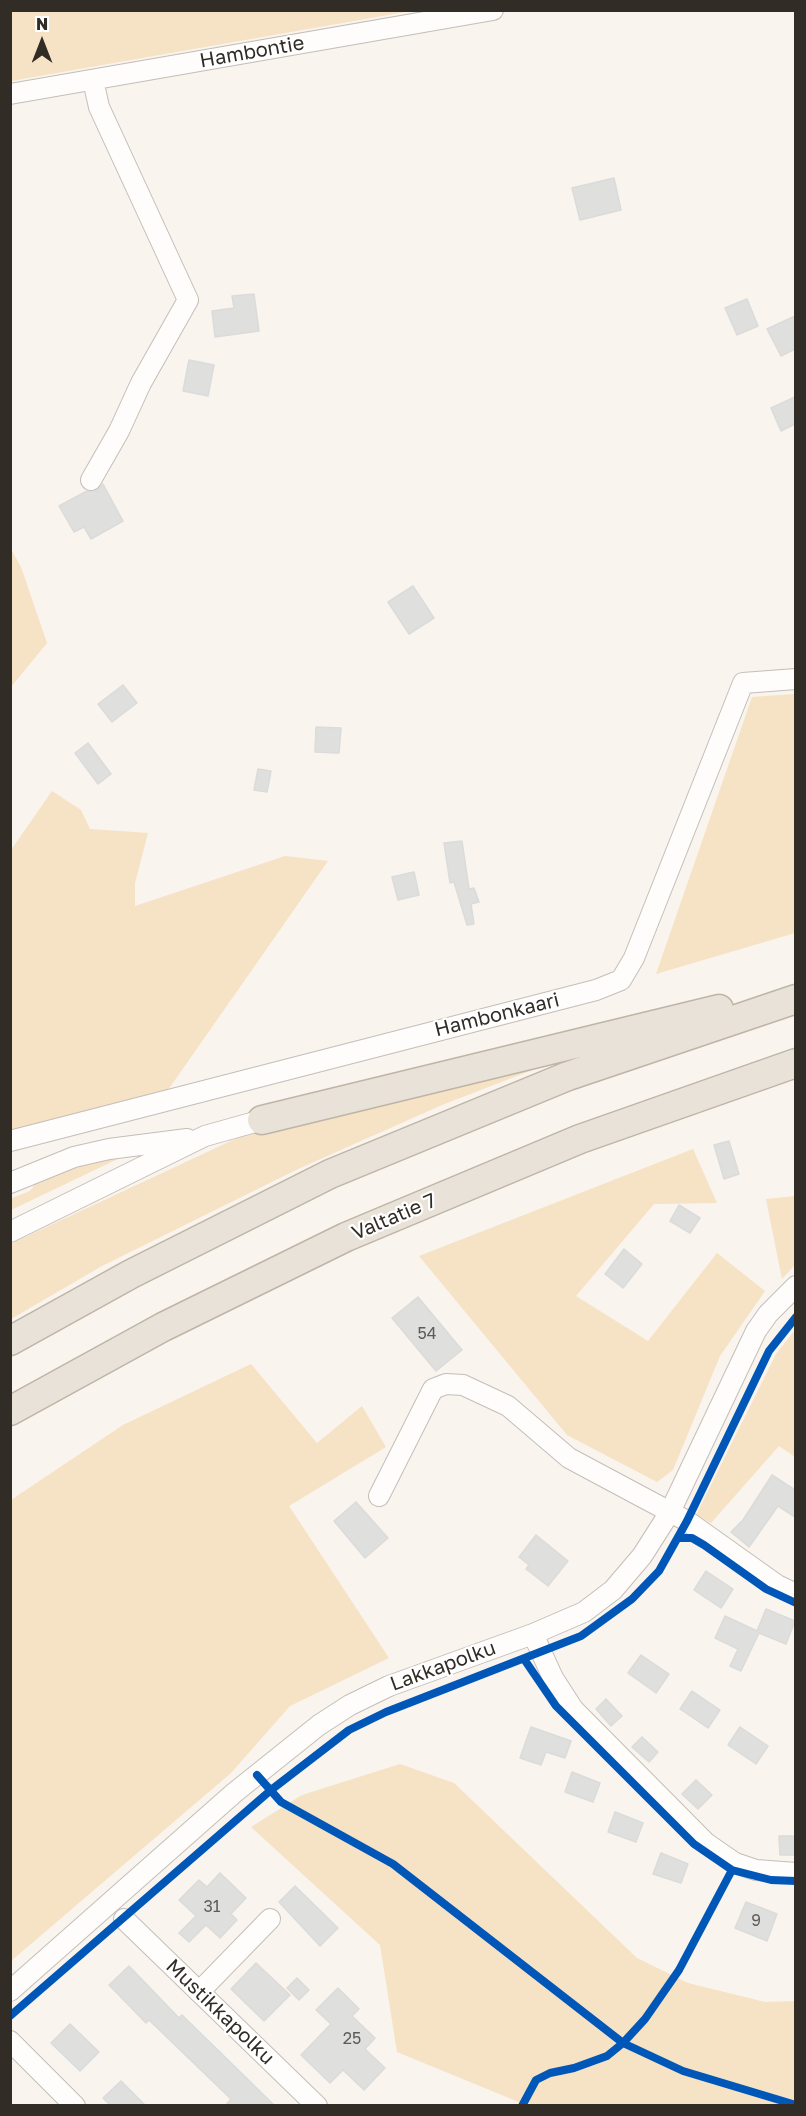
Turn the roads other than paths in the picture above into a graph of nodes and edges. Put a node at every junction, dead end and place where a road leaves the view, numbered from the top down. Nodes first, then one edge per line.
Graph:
1 (493, 10) edge
2 (93, 80) junction
3 (10, 94) edge
4 (91, 480) dead end
5 (795, 680) edge
6 (795, 998) edge
7 (795, 1063) edge
8 (262, 1120) joint
9 (205, 1136) junction
10 (10, 1141) edge
11 (10, 1183) edge
12 (10, 1232) edge
13 (795, 1286) edge
14 (10, 1341) edge
15 (10, 1411) edge
16 (379, 1496) dead end
17 (670, 1512) junction
18 (795, 1594) edge
19 (533, 1634) junction
20 (795, 1874) edge
21 (124, 1919) dead end
22 (270, 1919) dead end
23 (10, 1991) edge
24 (199, 1992) junction
25 (10, 2041) edge
26 (75, 2106) edge
27 (317, 2106) edge

1 - 2 street, Hambontie
2 - 3 street, Hambontie
2 - 4 street
5 - 10 street, Hambonkaari
6 - 8 highway
6 - 14 highway
7 - 15 highway, Valtatie 7
8 - 9 street
9 - 11 street
9 - 12 street
13 - 17 street, Lakkapolku
16 - 17 street
17 - 18 street
17 - 19 street, Lakkapolku
19 - 20 street
19 - 23 street, Lakkapolku
21 - 24 street, Mustikkapolku
22 - 24 street
24 - 27 street, Mustikkapolku
25 - 26 street

